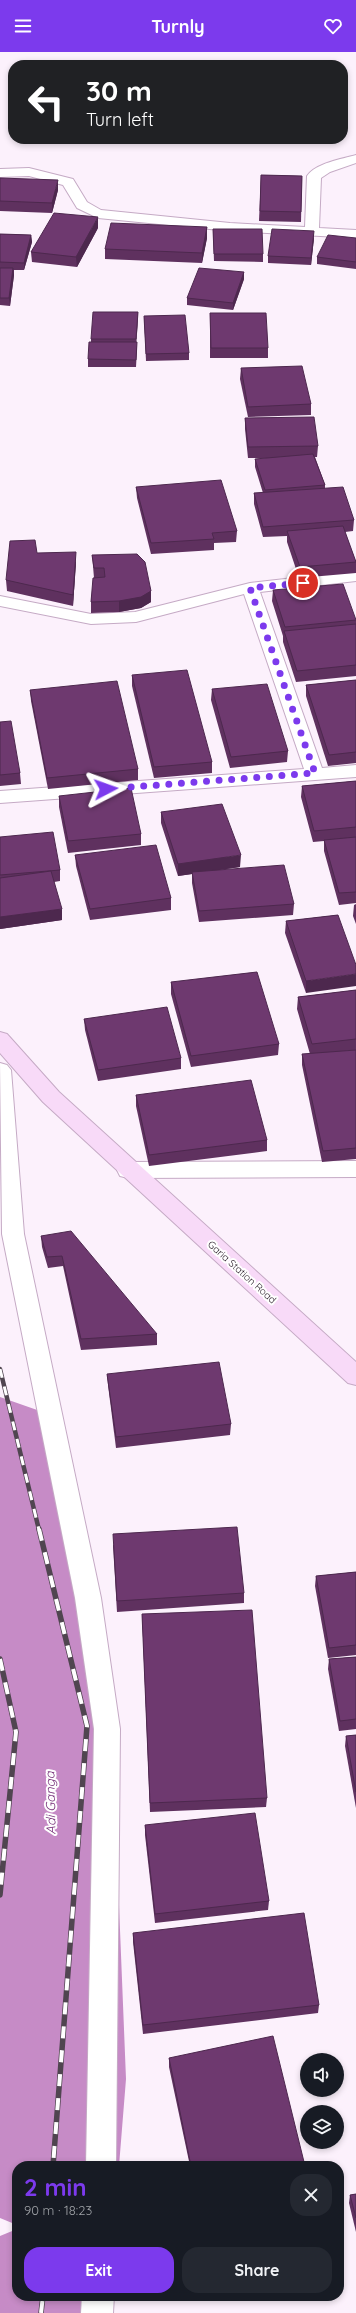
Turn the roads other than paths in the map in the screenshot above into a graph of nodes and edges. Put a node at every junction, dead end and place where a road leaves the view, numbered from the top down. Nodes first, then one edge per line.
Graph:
1 (356, 159) edge
2 (0, 173) edge
3 (312, 232) junction
4 (356, 234) edge
5 (356, 576) edge
6 (250, 588) junction
7 (0, 601) edge
8 (356, 771) edge
9 (315, 773) junction
10 (0, 797) edge
11 (0, 1039) edge
12 (0, 1070) edge
13 (356, 1169) edge
14 (128, 1170) junction
15 (356, 1376) edge
16 (100, 2161) edge
17 (98, 2301) edge
18 (97, 2313) edge

1 - 3 street
2 - 3 street
3 - 4 street
5 - 6 street
6 - 7 street
6 - 9 street
8 - 9 street
9 - 10 street
11 - 14 main road, Garia Station Road
12 - 16 street
13 - 14 street
14 - 15 main road, Garia Station Road
17 - 18 street

